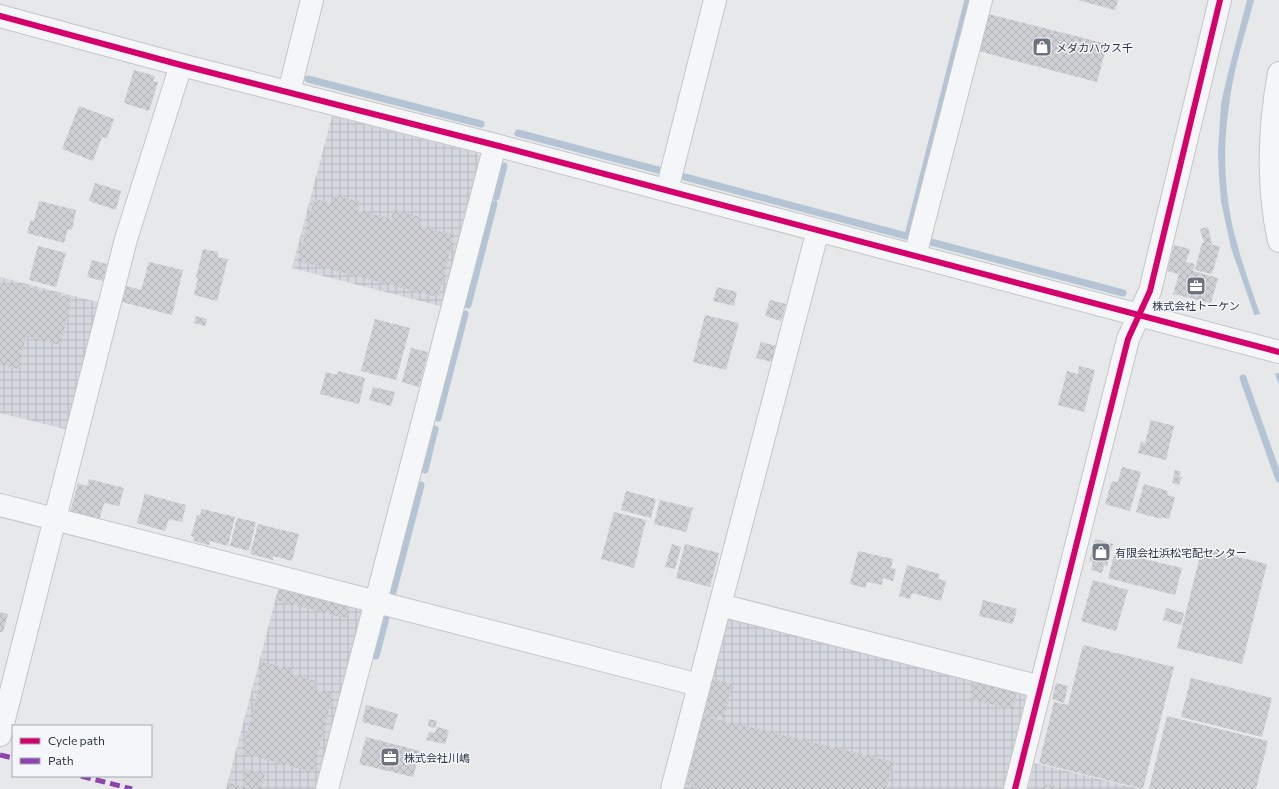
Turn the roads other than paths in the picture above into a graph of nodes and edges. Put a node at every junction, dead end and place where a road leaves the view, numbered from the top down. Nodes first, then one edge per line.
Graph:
1 (312, 0) edge
2 (715, 0) edge
3 (981, 0) edge
4 (1220, 0) edge
5 (0, 16) edge
6 (181, 65) junction
7 (1279, 73) edge
8 (288, 92) junction
9 (495, 145) junction
10 (667, 190) junction
11 (818, 230) junction
12 (1279, 241) edge
13 (915, 256) junction
14 (1139, 315) junction
15 (1279, 352) edge
16 (0, 505) edge
17 (55, 519) junction
18 (376, 602) junction
19 (720, 605) junction
20 (699, 685) junction
21 (1041, 687) junction
22 (0, 735) edge
23 (327, 789) edge
24 (672, 789) edge
25 (1015, 789) edge

1 - 8 street
2 - 10 street
3 - 13 street
4 - 14 street
5 - 6 street
6 - 8 street
6 - 17 street
7 - 12 street
8 - 9 street
9 - 10 street
9 - 18 street
10 - 11 street
11 - 13 street
11 - 19 street
13 - 14 street
14 - 15 street
14 - 21 street
16 - 17 street
17 - 18 street
17 - 22 street
18 - 20 street
18 - 23 street
19 - 20 street
19 - 21 street
20 - 24 street
21 - 25 street

